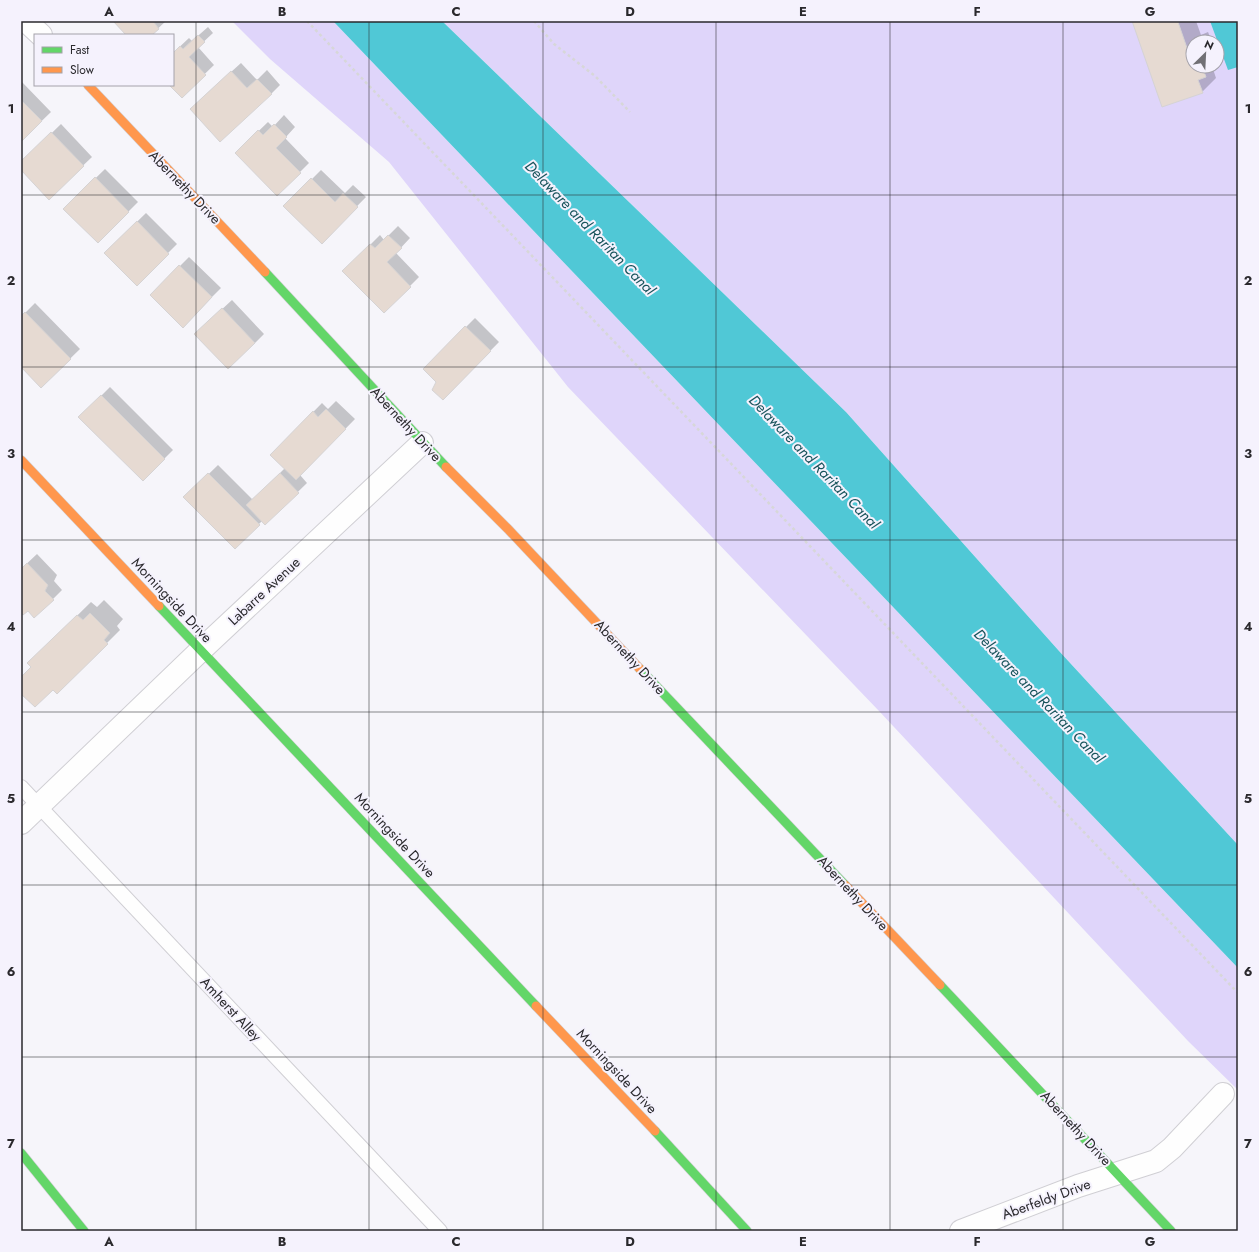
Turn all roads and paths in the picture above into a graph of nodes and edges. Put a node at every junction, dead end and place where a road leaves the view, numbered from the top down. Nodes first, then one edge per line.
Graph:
1 (26, 21) edge
2 (307, 21) edge
3 (534, 21) edge
4 (40, 34) edge
5 (89, 86) edge
6 (630, 112) dead end
7 (422, 443) junction
8 (21, 460) edge
9 (201, 650) junction
10 (21, 787) edge
11 (39, 806) junction
12 (21, 823) edge
13 (1238, 993) edge
14 (1223, 1094) dead end
15 (21, 1153) edge
16 (1119, 1174) junction
17 (84, 1231) edge
18 (440, 1231) edge
19 (747, 1231) edge
20 (961, 1231) edge
21 (1171, 1231) edge

1 - 4 street
2 - 13 path
3 - 6 path
5 - 7 street, Abernethy Drive
7 - 9 street, Labarre Avenue
7 - 16 street, Abernethy Drive
8 - 9 street, Morningside Drive
9 - 11 street, Labarre Avenue
9 - 19 street, Morningside Drive
10 - 11 lane, Amherst Alley
11 - 12 street, Labarre Avenue
11 - 18 lane, Amherst Alley
14 - 16 street, Aberfeldy Drive
15 - 17 street
16 - 20 street, Aberfeldy Drive
16 - 21 street, Abernethy Drive

